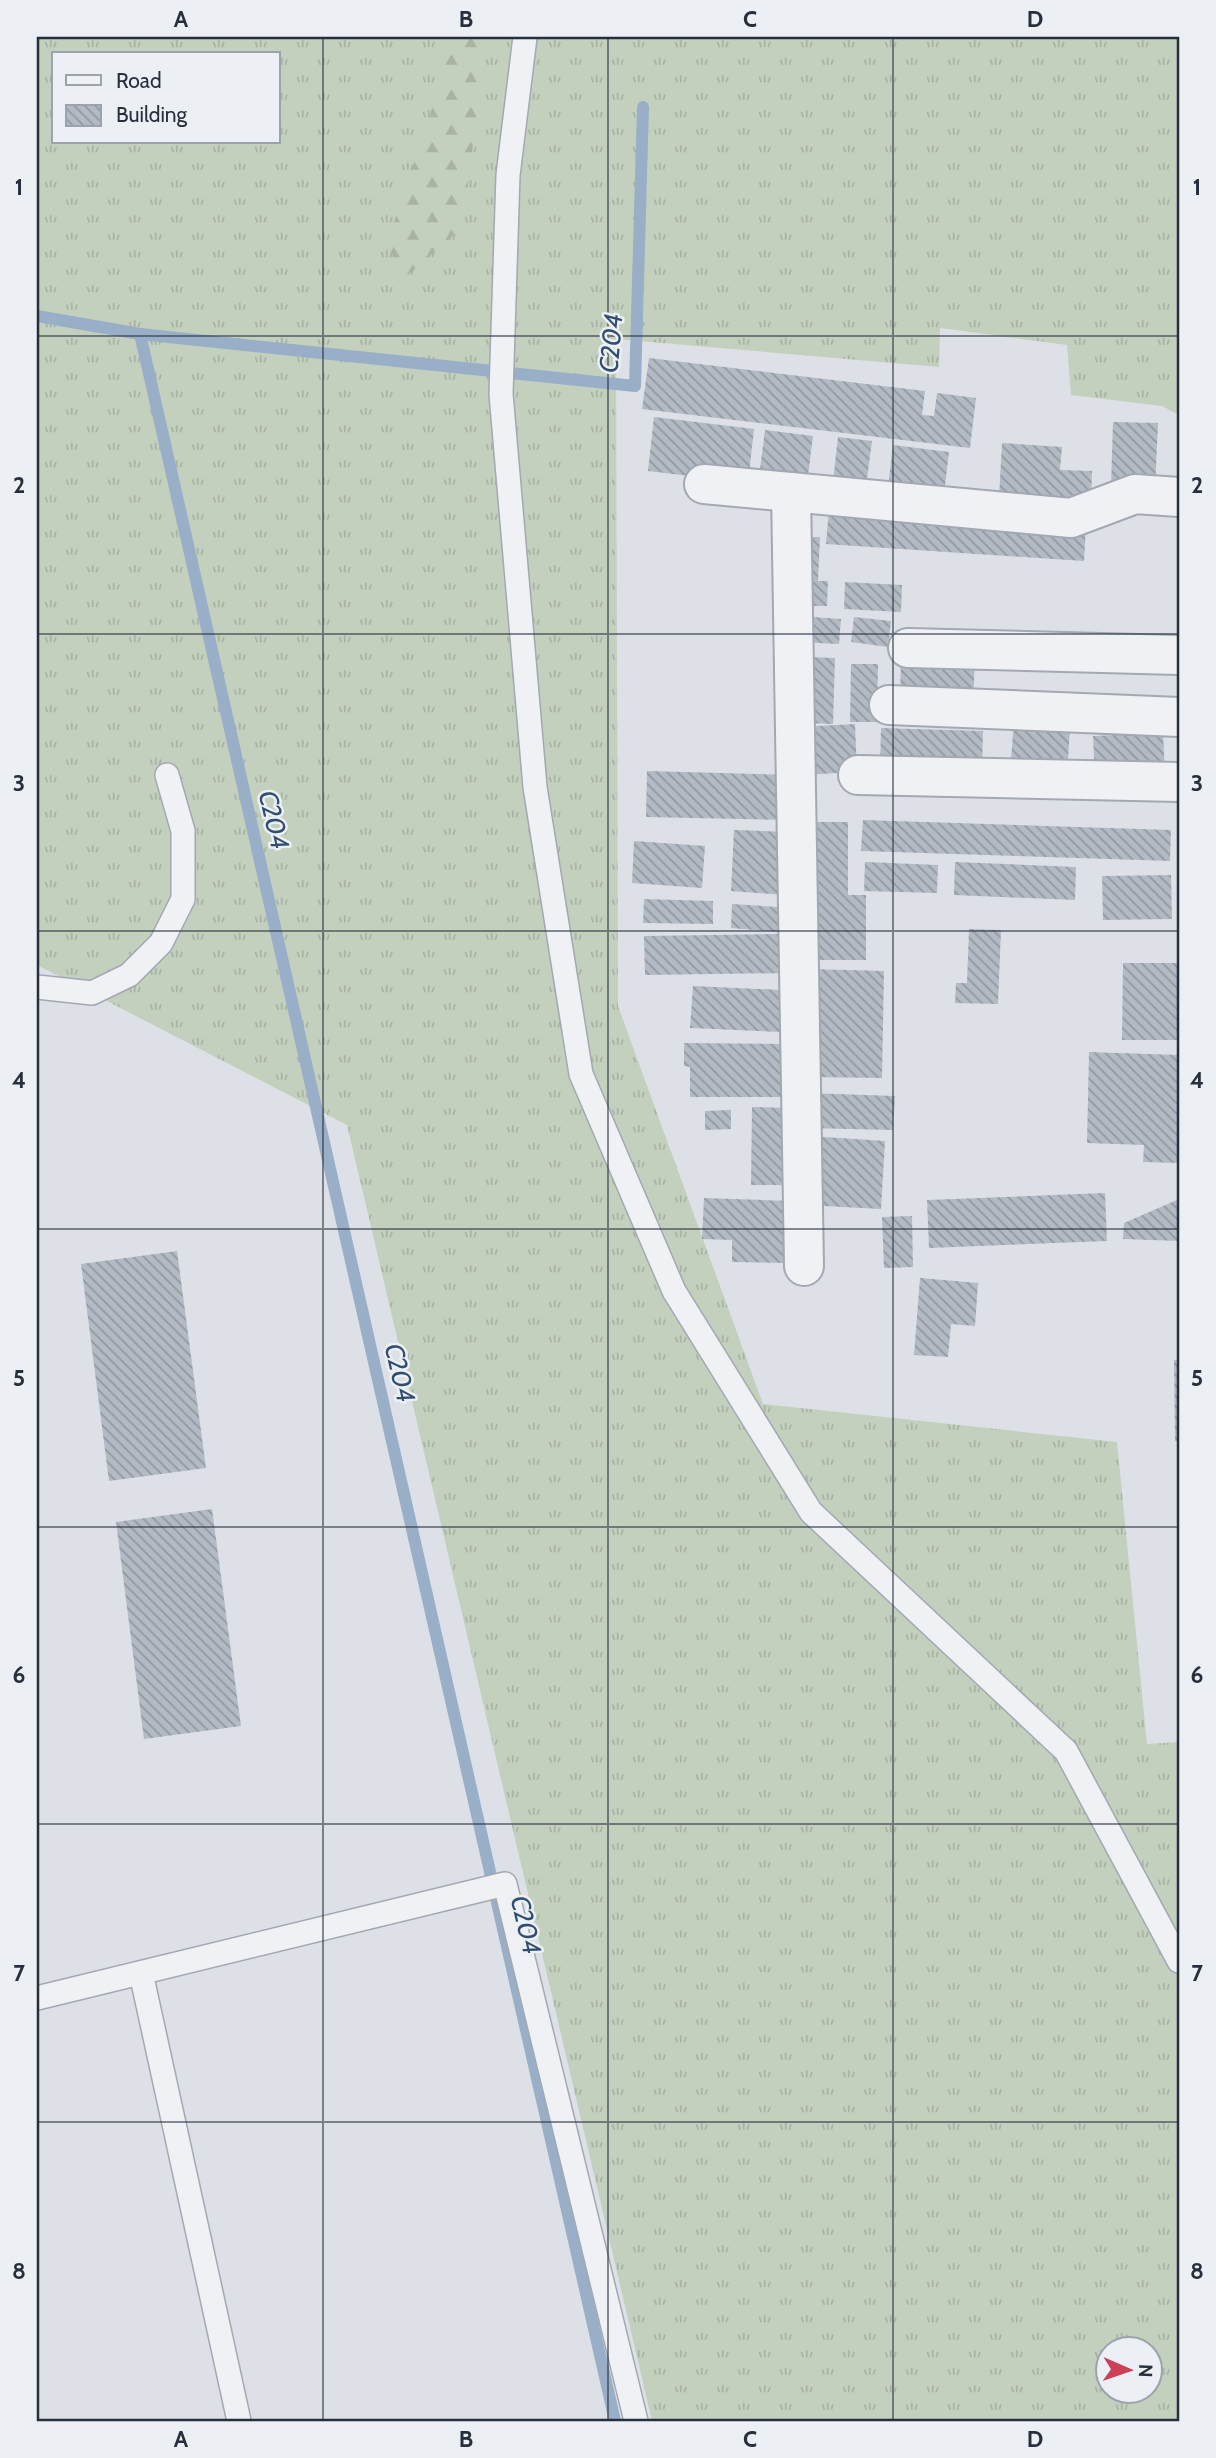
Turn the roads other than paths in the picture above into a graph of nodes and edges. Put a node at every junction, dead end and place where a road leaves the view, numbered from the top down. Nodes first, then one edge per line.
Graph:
1 (525, 37) edge
2 (704, 484) dead end
3 (791, 492) junction
4 (1179, 497) edge
5 (1179, 645) edge
6 (908, 648) dead end
7 (1179, 704) edge
8 (889, 705) dead end
9 (1179, 717) edge
10 (167, 775) dead end
11 (858, 775) dead end
12 (1179, 782) edge
13 (37, 986) edge
14 (804, 1266) dead end
15 (1179, 1961) edge
16 (141, 1972) junction
17 (37, 1998) edge
18 (239, 2421) edge
19 (636, 2421) edge

1 - 15 lane
2 - 3 street
3 - 4 street
3 - 14 street
5 - 6 street
5 - 7 street
8 - 9 street
10 - 13 lane
11 - 12 street
16 - 17 lane
16 - 18 lane
16 - 19 lane

